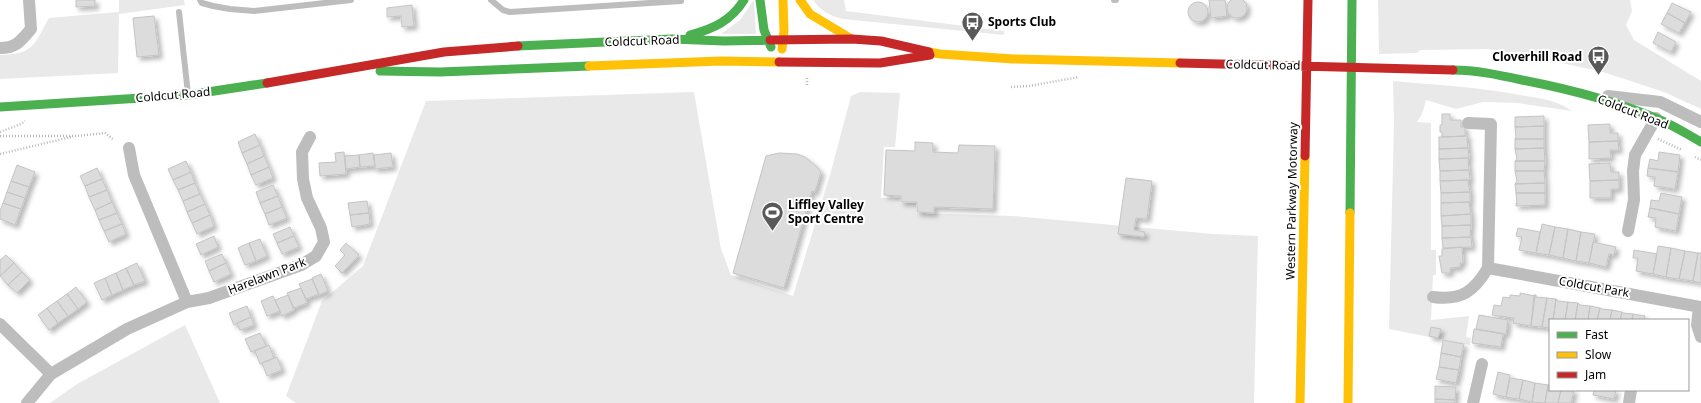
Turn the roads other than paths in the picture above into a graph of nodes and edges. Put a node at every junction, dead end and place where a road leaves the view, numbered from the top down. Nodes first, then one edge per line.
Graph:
1 (29, 0) edge
2 (200, 0) edge
3 (351, 0) edge
4 (491, 0) edge
5 (744, 0) edge
6 (760, 0) edge
7 (783, 0) edge
8 (800, 0) edge
9 (1308, 0) edge
10 (1352, 0) edge
11 (681, 1) dead end
12 (179, 12) dead end
13 (671, 39) junction
14 (766, 39) junction
15 (784, 39) junction
16 (852, 39) junction
17 (0, 48) edge
18 (940, 54) junction
19 (779, 61) junction
20 (345, 70) junction
21 (188, 94) junction
22 (1585, 94) junction
23 (0, 107) edge
24 (1656, 118) junction
25 (1701, 122) edge
26 (1468, 123) dead end
27 (310, 137) dead end
28 (1701, 142) edge
29 (129, 148) dead end
30 (1628, 232) dead end
31 (1488, 268) junction
32 (1434, 297) dead end
33 (187, 302) junction
34 (1700, 307) edge
35 (0, 324) edge
36 (1701, 338) edge
37 (1482, 364) dead end
38 (52, 374) junction
39 (1631, 391) edge
40 (27, 403) edge
41 (1300, 403) edge
42 (1348, 403) edge
43 (1473, 403) edge
44 (1629, 403) edge

1 - 17 street
2 - 3 lane
4 - 11 lane
5 - 13 main road
6 - 14 main road
7 - 15 main road
8 - 16 main road
9 - 41 main road, Western Parkway Motorway
10 - 42 main road
12 - 21 lane
13 - 14 main road, Coldcut Road
13 - 20 main road, Coldcut Road
14 - 15 main road, Coldcut Road
14 - 19 main road
15 - 16 main road, Coldcut Road
15 - 19 main road
16 - 18 main road, Coldcut Road
18 - 19 main road, Coldcut Road
18 - 22 main road, Coldcut Road
19 - 20 main road, Coldcut Road
20 - 21 main road, Coldcut Road
21 - 23 main road, Coldcut Road
22 - 24 main road, Coldcut Road
22 - 25 street, Coldcut Road
24 - 28 main road, Coldcut Road
24 - 30 street
26 - 31 street
27 - 33 street, Harelawn Park
29 - 33 street
31 - 32 street
31 - 34 street, Coldcut Park
33 - 38 street, Harelawn Park
34 - 36 street, Coldcut Park
35 - 38 street
37 - 43 street
38 - 40 street, Harelawn Park
39 - 44 street

